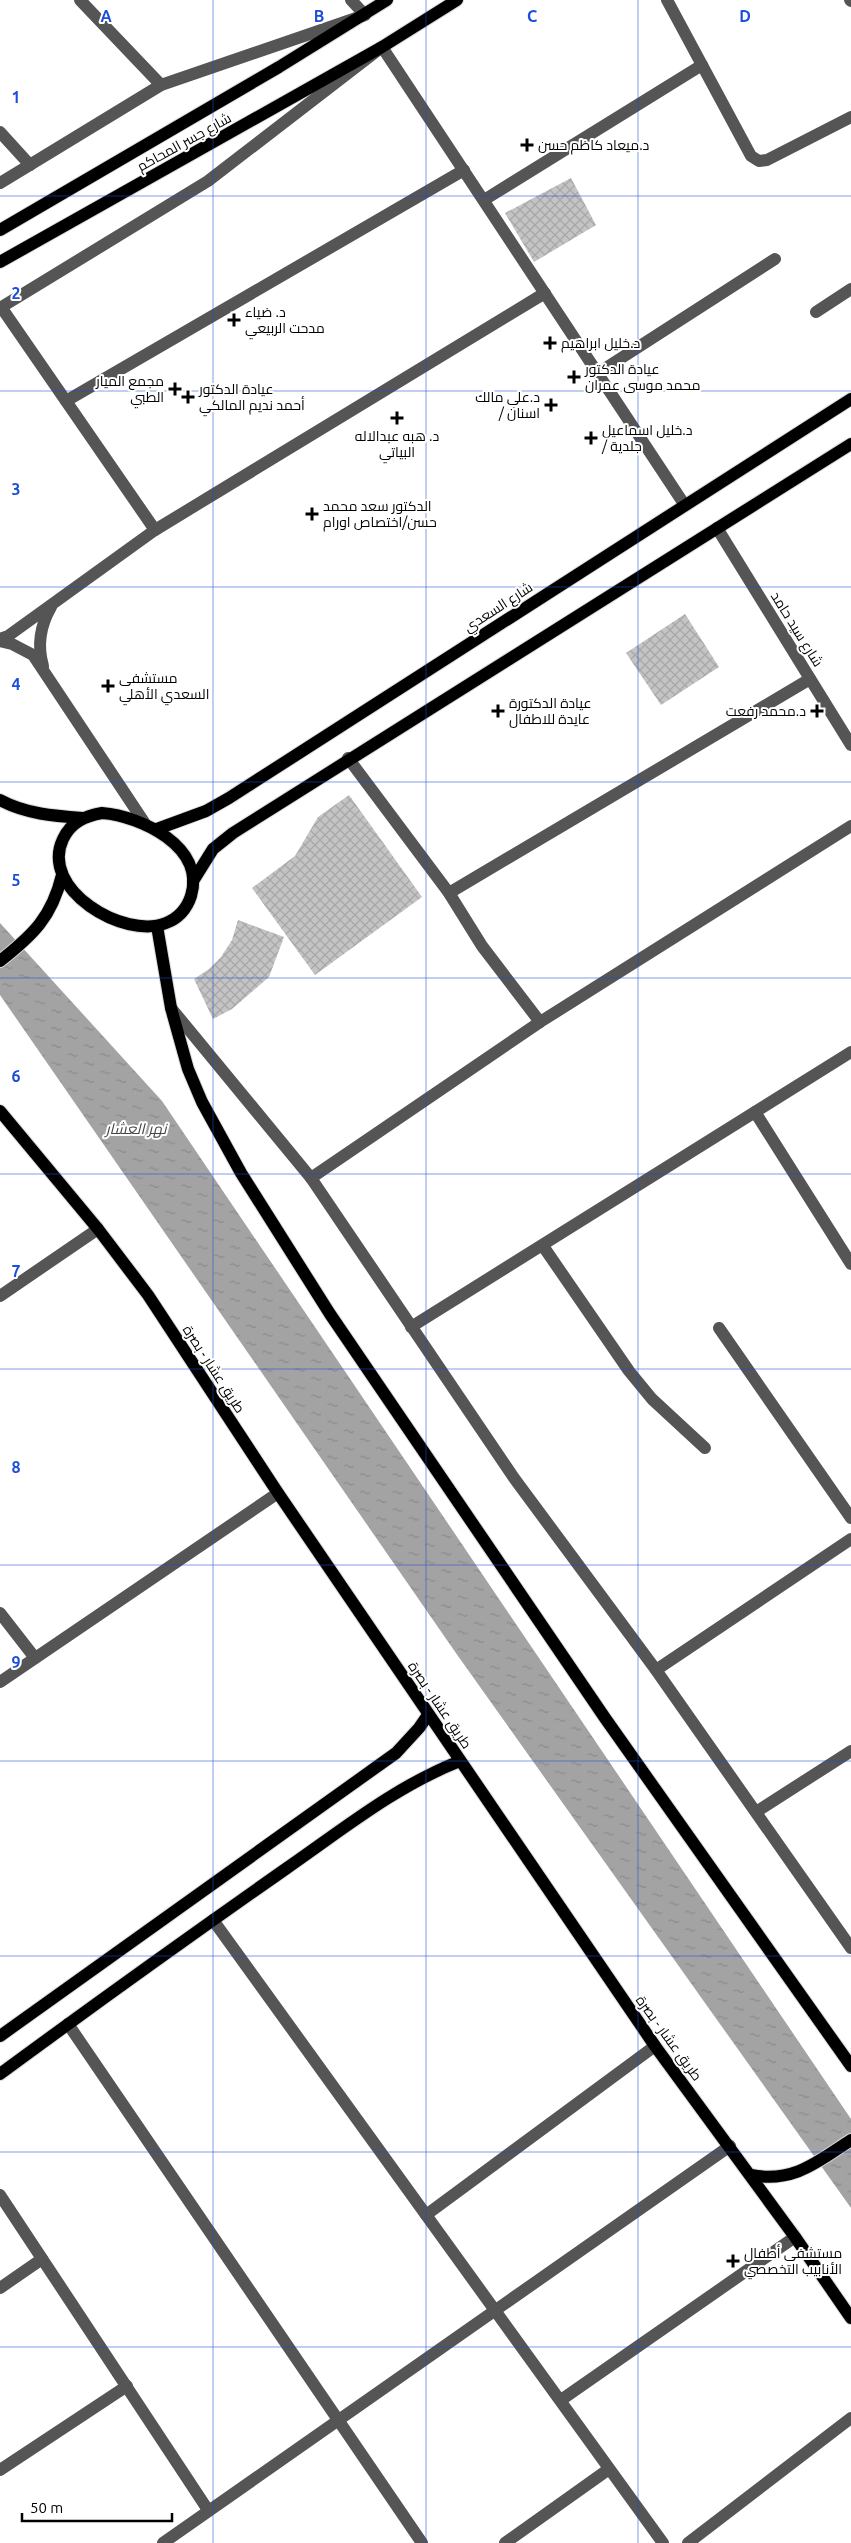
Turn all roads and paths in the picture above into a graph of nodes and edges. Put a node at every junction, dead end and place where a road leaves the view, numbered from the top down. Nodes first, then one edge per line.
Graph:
1 (80, 0) edge
2 (350, 0) edge
3 (387, 0) edge
4 (457, 0) edge
5 (667, 0) edge
6 (364, 15) junction
7 (382, 47) junction
8 (702, 66) junction
9 (161, 85) junction
10 (851, 117) edge
11 (0, 132) edge
12 (30, 165) junction
13 (464, 170) junction
14 (0, 183) edge
15 (484, 200) junction
16 (0, 230) edge
17 (775, 259) dead end
18 (0, 262) edge
19 (851, 288) edge
20 (545, 293) junction
21 (1, 308) edge
22 (816, 312) dead end
23 (598, 373) junction
24 (851, 399) edge
25 (66, 401) junction
26 (851, 444) edge
27 (684, 504) junction
28 (717, 528) junction
29 (155, 530) junction
30 (52, 604) junction
31 (0, 640) edge
32 (44, 671) junction
33 (810, 679) junction
34 (851, 745) edge
35 (348, 758) junction
36 (0, 800) edge
37 (83, 818) junction
38 (144, 822) junction
39 (851, 826) edge
40 (156, 829) junction
41 (62, 875) junction
42 (193, 881) junction
43 (449, 893) junction
44 (157, 926) junction
45 (0, 962) edge
46 (171, 1008) junction
47 (540, 1022) junction
48 (851, 1052) edge
49 (0, 1111) edge
50 (755, 1112) junction
51 (311, 1178) junction
52 (98, 1229) junction
53 (543, 1246) junction
54 (851, 1264) edge
55 (0, 1296) edge
56 (411, 1327) junction
57 (719, 1328) dead end
58 (705, 1448) dead end
59 (278, 1493) junction
60 (851, 1518) edge
61 (851, 1539) edge
62 (0, 1612) edge
63 (35, 1658) junction
64 (656, 1670) junction
65 (0, 1682) edge
66 (428, 1715) junction
67 (851, 1751) edge
68 (460, 1761) junction
69 (756, 1812) junction
70 (213, 1920) junction
71 (850, 1945) edge
72 (68, 2024) junction
73 (0, 2036) edge
74 (655, 2046) junction
75 (851, 2066) edge
76 (0, 2074) edge
77 (851, 2140) edge
78 (730, 2146) junction
79 (751, 2175) junction
80 (0, 2194) edge
81 (426, 2215) junction
82 (795, 2236) junction
83 (42, 2259) junction
84 (0, 2288) edge
85 (494, 2310) junction
86 (851, 2318) edge
87 (127, 2386) junction
88 (561, 2400) junction
89 (851, 2418) edge
90 (337, 2420) junction
91 (610, 2469) junction
92 (0, 2470) edge
93 (208, 2510) junction
94 (162, 2543) edge
95 (422, 2543) edge
96 (505, 2543) edge
97 (663, 2543) edge
98 (688, 2543) edge

1 - 9 street
2 - 6 street
3 - 6 main road
4 - 7 main road, شارع جسر المحاكم
5 - 8 street
6 - 9 street
6 - 16 main road
7 - 13 street
7 - 18 main road, شارع جسر المحاكم
7 - 21 street
8 - 10 street
8 - 15 street
9 - 12 street
11 - 12 street
12 - 14 street
13 - 15 street
13 - 25 street
15 - 20 street
17 - 23 street
19 - 22 street
20 - 23 street
20 - 29 street
21 - 25 street
23 - 27 street
24 - 27 main road, شارع السعدي
25 - 29 street
26 - 28 main road
27 - 40 main road, شارع السعدي
28 - 33 street, شارع سيد حامد
28 - 35 main road
29 - 30 street
30 - 31 street
30 - 32 street
31 - 32 street
32 - 38 street
33 - 34 street, شارع سيد حامد
33 - 43 street
35 - 42 main road
35 - 43 street
36 - 37 main road
37 - 38 main road
37 - 41 main road
38 - 40 main road
39 - 47 street
40 - 42 main road
41 - 44 main road
41 - 45 main road
42 - 44 main road
43 - 47 street
44 - 46 main road
46 - 51 street
46 - 75 main road
47 - 51 street
48 - 50 street
49 - 52 main road, طريق عشار - بصرة
50 - 53 street
50 - 54 street
51 - 56 street
52 - 55 street
52 - 59 main road, طريق عشار - بصرة
53 - 56 street
53 - 58 street
56 - 64 street
57 - 60 street
59 - 63 street
59 - 66 main road, طريق عشار - بصرة
61 - 64 street
62 - 63 street
63 - 65 street
64 - 69 street
66 - 68 main road, طريق عشار - بصرة
66 - 73 main road
67 - 69 street
68 - 70 main road
68 - 74 main road, طريق عشار - بصرة
69 - 71 street
70 - 72 main road
70 - 81 street
72 - 76 main road
72 - 90 street
74 - 78 main road, طريق عشار - بصرة
74 - 81 street
77 - 79 main road
78 - 79 main road, طريق عشار - بصرة
78 - 85 street
79 - 82 main road, طريق عشار - بصرة
80 - 83 street
81 - 85 street
82 - 86 main road, طريق عشار - بصرة
82 - 88 street
83 - 84 street
83 - 87 street
85 - 88 street
85 - 90 street
87 - 92 street
87 - 93 street
88 - 91 street
89 - 98 street
90 - 93 street
90 - 95 street
91 - 96 street
91 - 97 street
93 - 94 street

